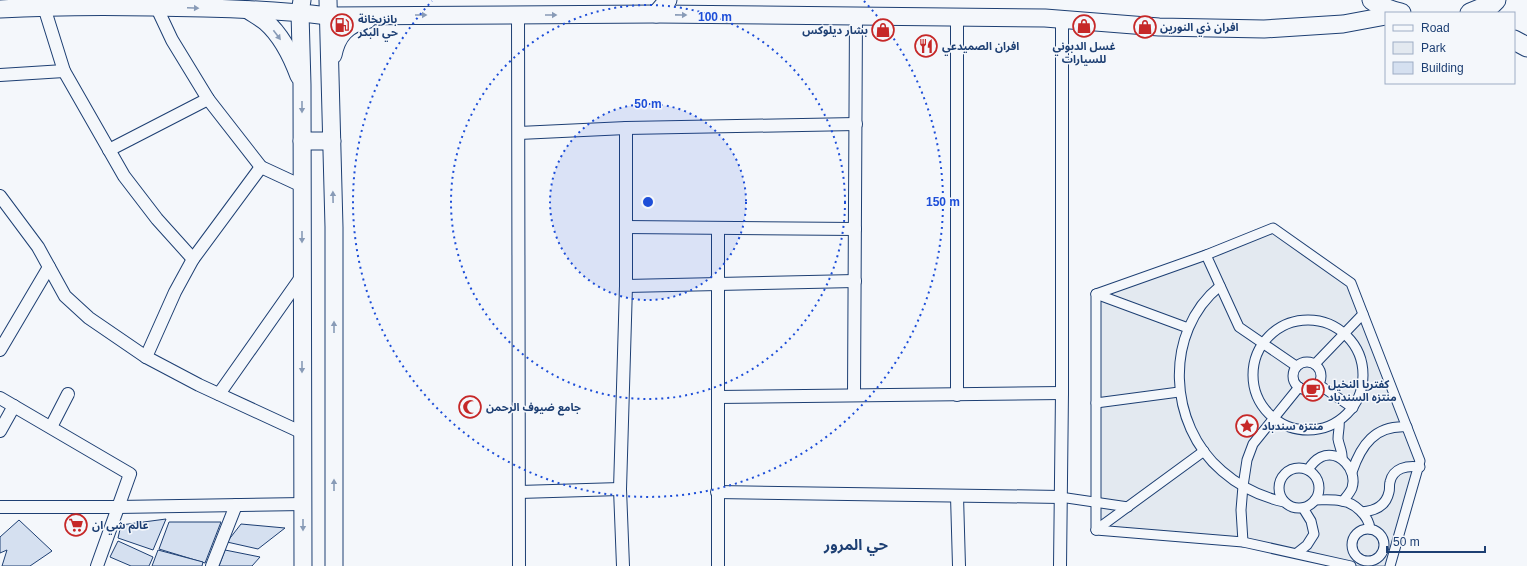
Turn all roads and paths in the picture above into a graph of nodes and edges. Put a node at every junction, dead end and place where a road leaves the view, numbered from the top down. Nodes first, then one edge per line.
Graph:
1 (668, 0) edge
2 (1372, 0) edge
3 (1496, 0) edge
4 (44, 6) junction
5 (156, 6) junction
6 (301, 6) edge
7 (328, 8) edge
8 (0, 9) edge
9 (248, 10) junction
10 (1396, 12) edge
11 (1472, 12) edge
12 (656, 14) junction
13 (518, 15) junction
14 (390, 16) junction
15 (856, 16) junction
16 (1385, 16) edge
17 (957, 17) junction
18 (1062, 18) junction
19 (1515, 40) edge
20 (1527, 46) edge
21 (64, 71) junction
22 (330, 71) junction
23 (0, 75) edge
24 (302, 85) junction
25 (208, 99) junction
26 (856, 124) junction
27 (626, 128) junction
28 (519, 133) junction
29 (302, 141) junction
30 (332, 141) junction
31 (109, 150) junction
32 (261, 166) junction
33 (302, 186) junction
34 (0, 196) edge
35 (626, 227) junction
36 (718, 228) junction
37 (855, 229) junction
38 (1206, 254) junction
39 (193, 259) junction
40 (49, 267) junction
41 (302, 276) junction
42 (854, 281) junction
43 (718, 284) junction
44 (626, 286) junction
45 (1220, 286) junction
46 (1096, 294) junction
47 (1363, 314) junction
48 (1188, 328) junction
49 (1344, 334) junction
50 (1263, 342) junction
51 (0, 350) edge
52 (146, 357) junction
53 (1315, 364) junction
54 (1296, 366) junction
55 (1318, 384) junction
56 (1299, 387) junction
57 (1179, 392) junction
58 (1062, 393) junction
59 (68, 394) dead end
60 (219, 394) junction
61 (957, 394) junction
62 (854, 395) junction
63 (718, 397) junction
64 (0, 398) edge
65 (1096, 403) junction
66 (14, 406) junction
67 (1353, 408) junction
68 (1274, 419) junction
69 (1339, 421) junction
70 (51, 427) junction
71 (1407, 427) junction
72 (0, 431) edge
73 (303, 433) junction
74 (1204, 451) junction
75 (1342, 459) junction
76 (1420, 467) junction
77 (1308, 470) junction
78 (1352, 472) junction
79 (1243, 486) junction
80 (620, 489) junction
81 (519, 492) junction
82 (717, 492) junction
83 (957, 496) junction
84 (1060, 497) junction
85 (1315, 500) junction
86 (1343, 501) junction
87 (1096, 502) junction
88 (1284, 502) junction
89 (303, 504) junction
90 (236, 505) junction
91 (0, 507) edge
92 (118, 507) junction
93 (1128, 507) junction
94 (1303, 508) junction
95 (1362, 512) junction
96 (1370, 529) dead end
97 (1096, 530) junction
98 (1243, 542) junction
99 (1297, 553) junction
100 (97, 566) edge
101 (212, 566) edge
102 (303, 566) edge
103 (334, 566) edge
104 (519, 566) edge
105 (623, 566) edge
106 (718, 566) edge
107 (959, 566) edge
108 (1060, 566) edge
109 (1351, 566) edge
110 (1390, 566) edge

1 - 12 main road
2 - 10 main road
3 - 11 main road
4 - 5 main road
4 - 8 main road
4 - 21 street
5 -> 9 main road
5 - 25 street
6 - 7 main road
6 - 9 main road
6 - 24 main road
7 - 14 main road
7 - 22 main road
9 -> 24 main road
13 -> 12 main road
12 -> 15 main road
14 -> 13 main road
13 - 28 street
14 - 22 main road
15 - 17 main road
15 - 26 street
16 - 18 main road
17 - 18 main road
17 - 61 street
18 - 58 street
19 - 20 main road
21 - 23 street
21 - 31 street
22 - 30 main road
24 -> 29 main road
25 - 31 street
25 - 32 street
26 - 27 street
26 - 37 street
27 - 28 street
27 - 35 street
28 - 81 street
29 - 30 main road
29 - 33 main road
103 -> 30 main road
31 - 39 street
32 - 33 street
32 - 39 street
33 -> 41 main road
34 - 40 street
35 - 36 street
35 - 44 street
36 - 37 street
36 - 43 street
37 - 42 street
38 - 45 street
38 - 46 street
38 - 47 street
39 - 52 street
40 - 51 street
40 - 52 street
41 - 60 street
41 -> 73 main road
42 - 43 street
42 - 62 street
43 - 44 street
43 - 63 street
44 - 80 street
45 - 48 street
45 - 50 street
46 - 48 street
46 - 65 street
47 - 49 street
47 - 71 street
48 - 57 street
49 - 50 street
49 - 53 street
49 - 67 street
50 - 54 street
50 - 68 street
52 - 60 street
53 - 54 street
53 - 55 street
54 - 56 street
55 - 56 street
55 - 67 street
56 - 68 street
57 - 65 street
57 - 74 street
58 - 61 street
58 - 84 street
59 - 70 street
60 - 73 street
61 - 62 street
62 - 63 street
63 - 82 street
64 - 66 street
65 - 87 street
66 - 70 street
66 - 72 street
67 - 69 street
68 - 69 street
68 - 79 street
69 - 75 street
70 - 92 street
71 - 76 street
71 - 78 street
73 - 89 main road
74 - 79 street
74 - 93 street
75 - 77 street
75 - 78 street
76 - 95 street
76 - 110 street
77 - 85 street
77 - 88 street
78 - 86 street
79 - 88 street
79 - 98 street
80 - 81 street
80 - 105 street
81 - 104 street
82 - 83 street
82 - 106 street
83 - 84 street
83 - 107 street
84 - 87 street
84 - 108 street
85 - 86 street
85 - 94 street
86 - 95 street
87 - 93 street
87 - 97 street
88 - 94 street
89 - 90 street
89 -> 102 main road
90 - 92 street
90 - 101 street
91 - 92 street
92 - 100 street
93 - 97 street
94 - 99 street
95 - 96 street
97 - 98 street
98 - 99 street
99 - 109 street

